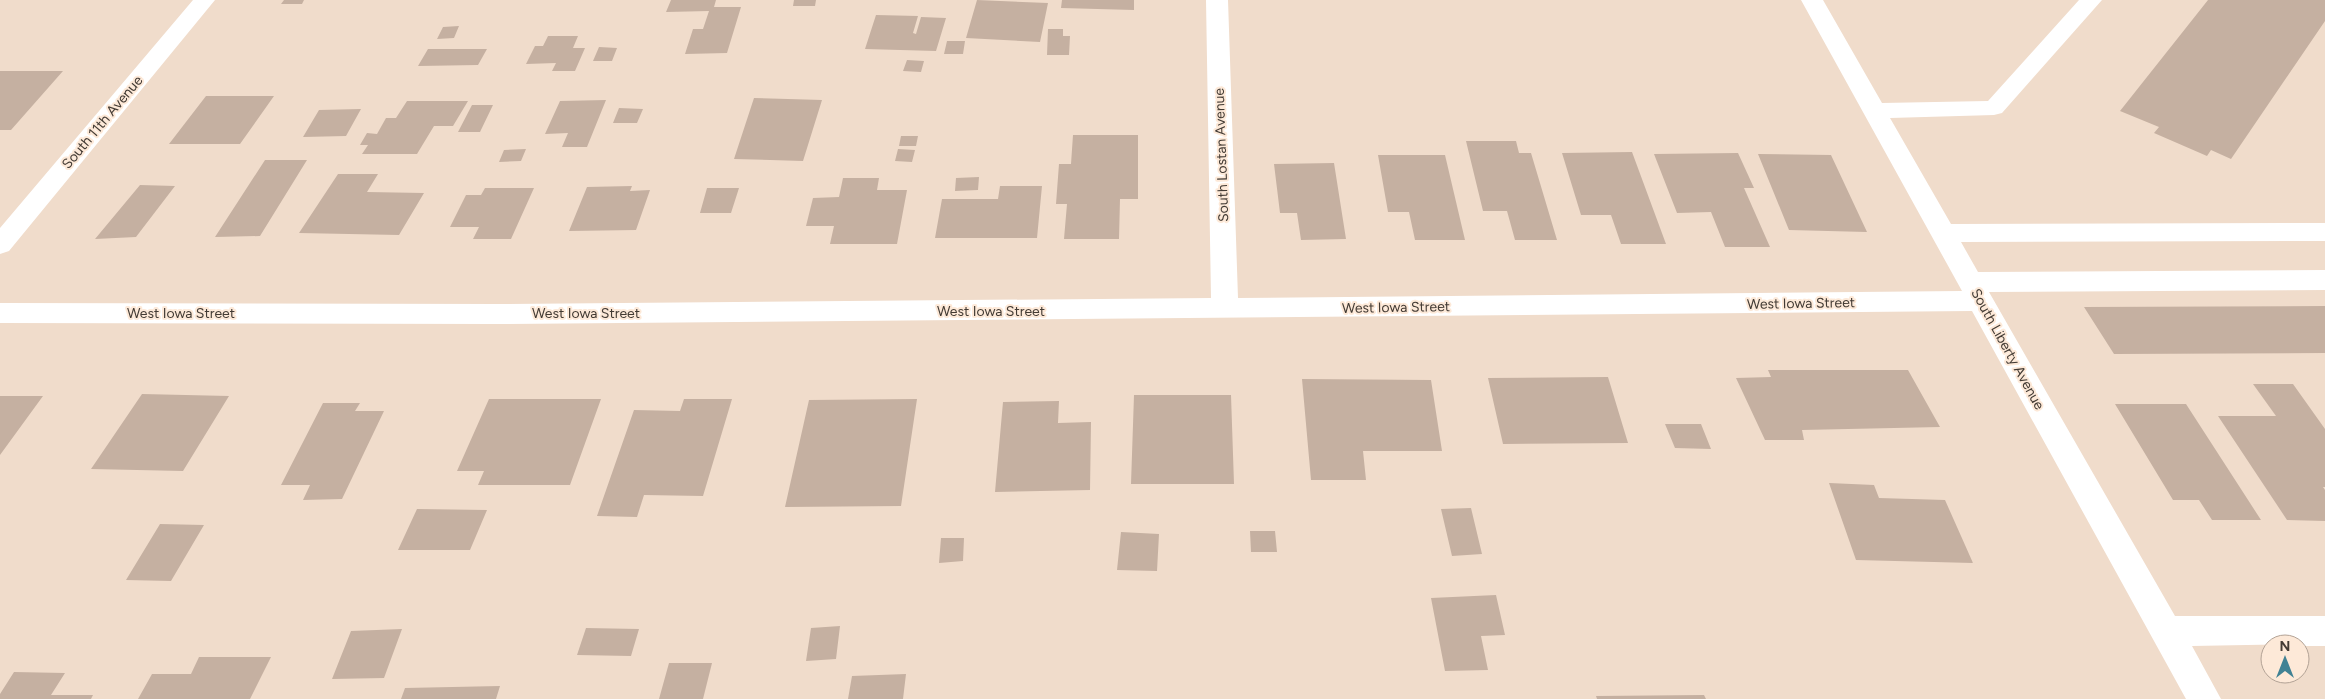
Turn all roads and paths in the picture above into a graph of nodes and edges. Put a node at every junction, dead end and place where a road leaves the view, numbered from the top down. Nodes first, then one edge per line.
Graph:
1 (204, 0) edge
2 (1217, 0) edge
3 (1812, 0) edge
4 (2091, 0) edge
5 (1874, 112) junction
6 (2325, 232) edge
7 (1943, 233) junction
8 (0, 245) edge
9 (2325, 280) edge
10 (1976, 292) junction
11 (1225, 309) junction
12 (0, 313) edge
13 (2166, 631) junction
14 (2325, 631) edge
15 (2204, 699) edge

1 - 8 street, South 11th Avenue
2 - 11 street, South Lostan Avenue
3 - 5 street, South Liberty Avenue
4 - 5 street
5 - 7 street, South Liberty Avenue
6 - 7 street
7 - 10 street, South Liberty Avenue
9 - 10 street, West Iowa Street
10 - 11 street, West Iowa Street
10 - 13 street, South Liberty Avenue
11 - 12 street, West Iowa Street
13 - 14 street
13 - 15 street, South Liberty Avenue

